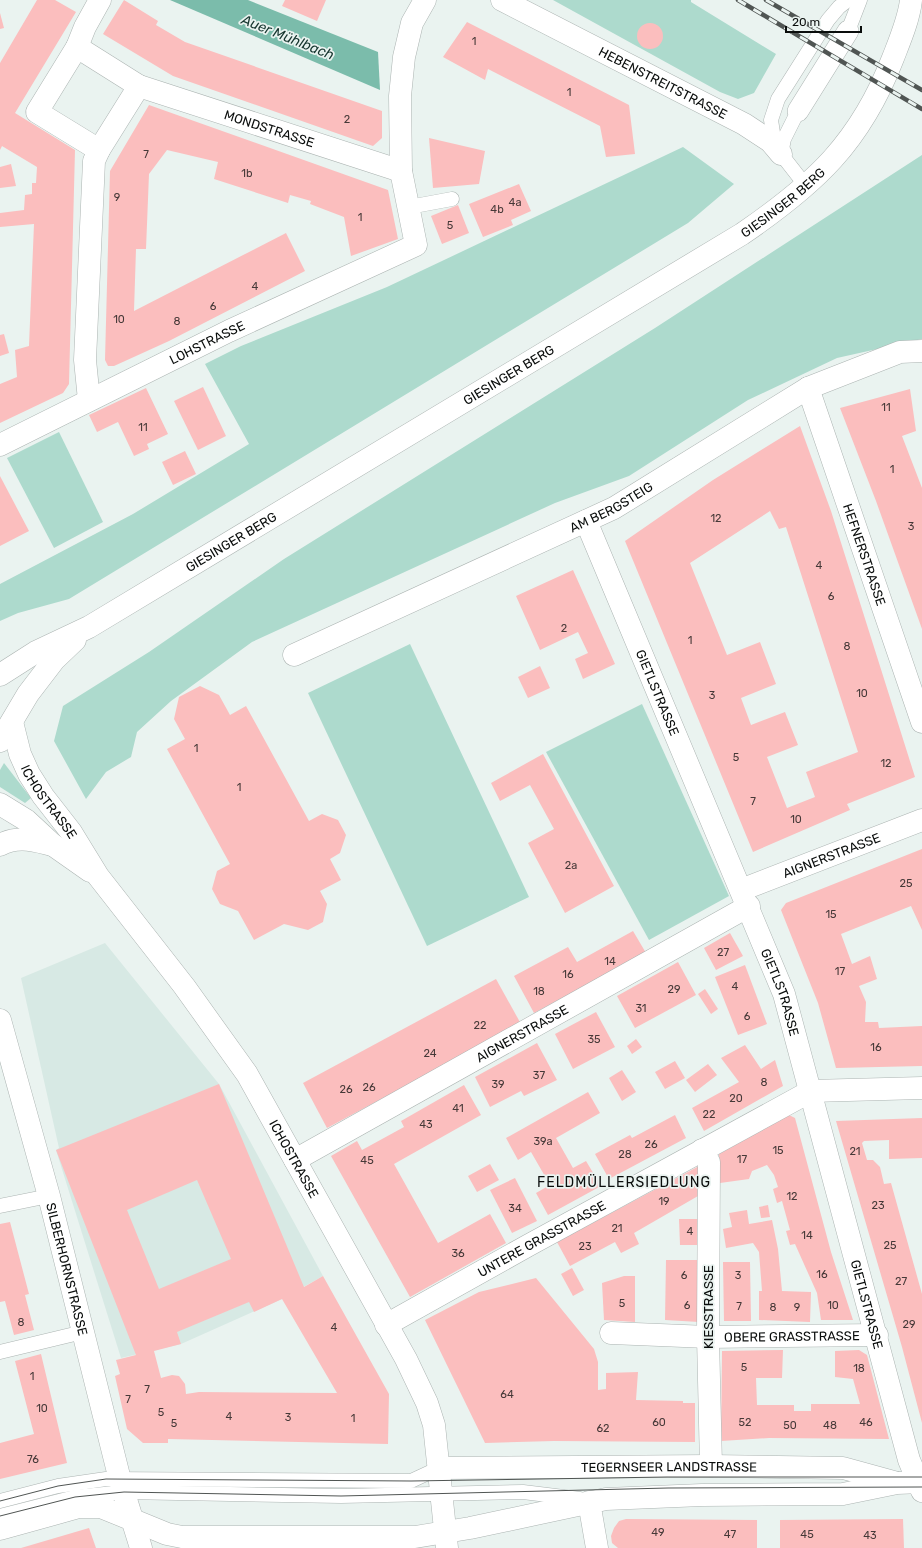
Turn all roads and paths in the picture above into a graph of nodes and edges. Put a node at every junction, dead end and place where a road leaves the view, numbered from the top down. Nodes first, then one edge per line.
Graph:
1 (100, 0) edge
2 (425, 0) edge
3 (502, 0) edge
4 (848, 0) edge
5 (860, 0) edge
6 (910, 0) edge
7 (848, 31) joint
8 (77, 47) junction
9 (138, 86) junction
10 (798, 111) joint
11 (99, 150) junction
12 (781, 154) junction
13 (401, 171) junction
14 (806, 186) junction
15 (452, 199) dead end
16 (409, 207) junction
17 (922, 351) edge
18 (808, 388) junction
19 (89, 400) junction
20 (0, 445) edge
21 (586, 521) junction
22 (89, 627) junction
23 (294, 655) dead end
24 (1, 675) edge
25 (12, 722) junction
26 (922, 722) edge
27 (0, 741) edge
28 (0, 804) edge
29 (922, 820) edge
30 (0, 845) edge
31 (53, 845) junction
32 (98, 876) junction
33 (745, 898) junction
34 (0, 1020) edge
35 (922, 1088) edge
36 (811, 1092) junction
37 (702, 1150) junction
38 (295, 1160) junction
39 (49, 1196) junction
40 (0, 1206) edge
41 (386, 1325) junction
42 (83, 1332) junction
43 (611, 1333) dead end
44 (877, 1335) junction
45 (708, 1337) junction
46 (0, 1352) edge
47 (711, 1466) junction
48 (439, 1468) junction
49 (897, 1483) junction
50 (921, 1485) edge
51 (122, 1486) junction
52 (441, 1495) junction
53 (0, 1501) edge
54 (592, 1502) junction
55 (0, 1516) edge
56 (132, 1520) junction
57 (0, 1529) edge
58 (446, 1541) edge
59 (141, 1548) edge
60 (597, 1548) edge

1 - 8 street
2 - 13 street
3 - 12 street, HEBENSTREITSTRASSE
4 - 12 lane
5 - 7 lane
6 - 14 street, GIESINGER BERG
7 - 10 street
8 - 9 street, MONDSTRASSE
8 - 11 street
9 - 11 street
9 - 13 street, MONDSTRASSE
10 - 12 lane
11 - 19 street
12 - 14 lane, HEBENSTREITSTRASSE
13 - 16 street
14 - 22 street, GIESINGER BERG
15 - 16 lane
16 - 19 street, LOHSTRASSE
17 - 18 street, AM BERGSTEIG
18 - 21 street, AM BERGSTEIG
18 - 26 street, HEFNERSTRASSE
19 - 20 street, LOHSTRASSE
21 - 23 street, AM BERGSTEIG
21 - 33 street, GIETLSTRASSE
22 - 24 street, GIESINGER BERG
22 - 25 street, GIESINGER BERG
25 - 27 street, GIESINGER BERG
25 - 32 street, ICHOSTRASSE
28 - 31 street, ICHOSTRASSE
29 - 33 street, AIGNERSTRASSE
30 - 31 street
31 - 32 street, ICHOSTRASSE
32 - 38 street, ICHOSTRASSE
33 - 36 street, GIETLSTRASSE
33 - 38 street, AIGNERSTRASSE
34 - 39 street, SILBERHORNSTRASSE
35 - 36 street, UNTERE GRASSTRASSE
36 - 37 street, UNTERE GRASSTRASSE
36 - 44 street, GIETLSTRASSE
37 - 41 street, UNTERE GRASSTRASSE
37 - 45 street, KIESSTRASSE
38 - 41 street, ICHOSTRASSE
39 - 40 lane
39 - 42 street, SILBERHORNSTRASSE
41 - 48 street, ICHOSTRASSE
42 - 46 lane
42 - 51 street, SILBERHORNSTRASSE
43 - 45 street, OBERE GRASSTRASSE
44 - 45 street, OBERE GRASSTRASSE
44 - 50 street, GIETLSTRASSE
45 - 47 street, KIESSTRASSE
47 - 48 street, TEGERNSEER LANDSTRASSE
47 - 49 street, TEGERNSEER LANDSTRASSE
48 - 51 lane
48 - 52 street, ICHOSTRASSE
49 - 50 street, TEGERNSEER LANDSTRASSE
49 - 54 street, TEGERNSEER LANDSTRASSE
51 - 52 lane
51 - 53 lane
51 - 55 lane
51 - 56 street, SILBERHORNSTRASSE
52 - 54 lane
52 - 58 street, ICHOSTRASSE
54 - 58 street, TEGERNSEER LANDSTRASSE
54 - 60 street
56 - 57 street
56 - 58 street, TEGERNSEER LANDSTRASSE
56 - 59 street, SILBERHORNSTRASSE

